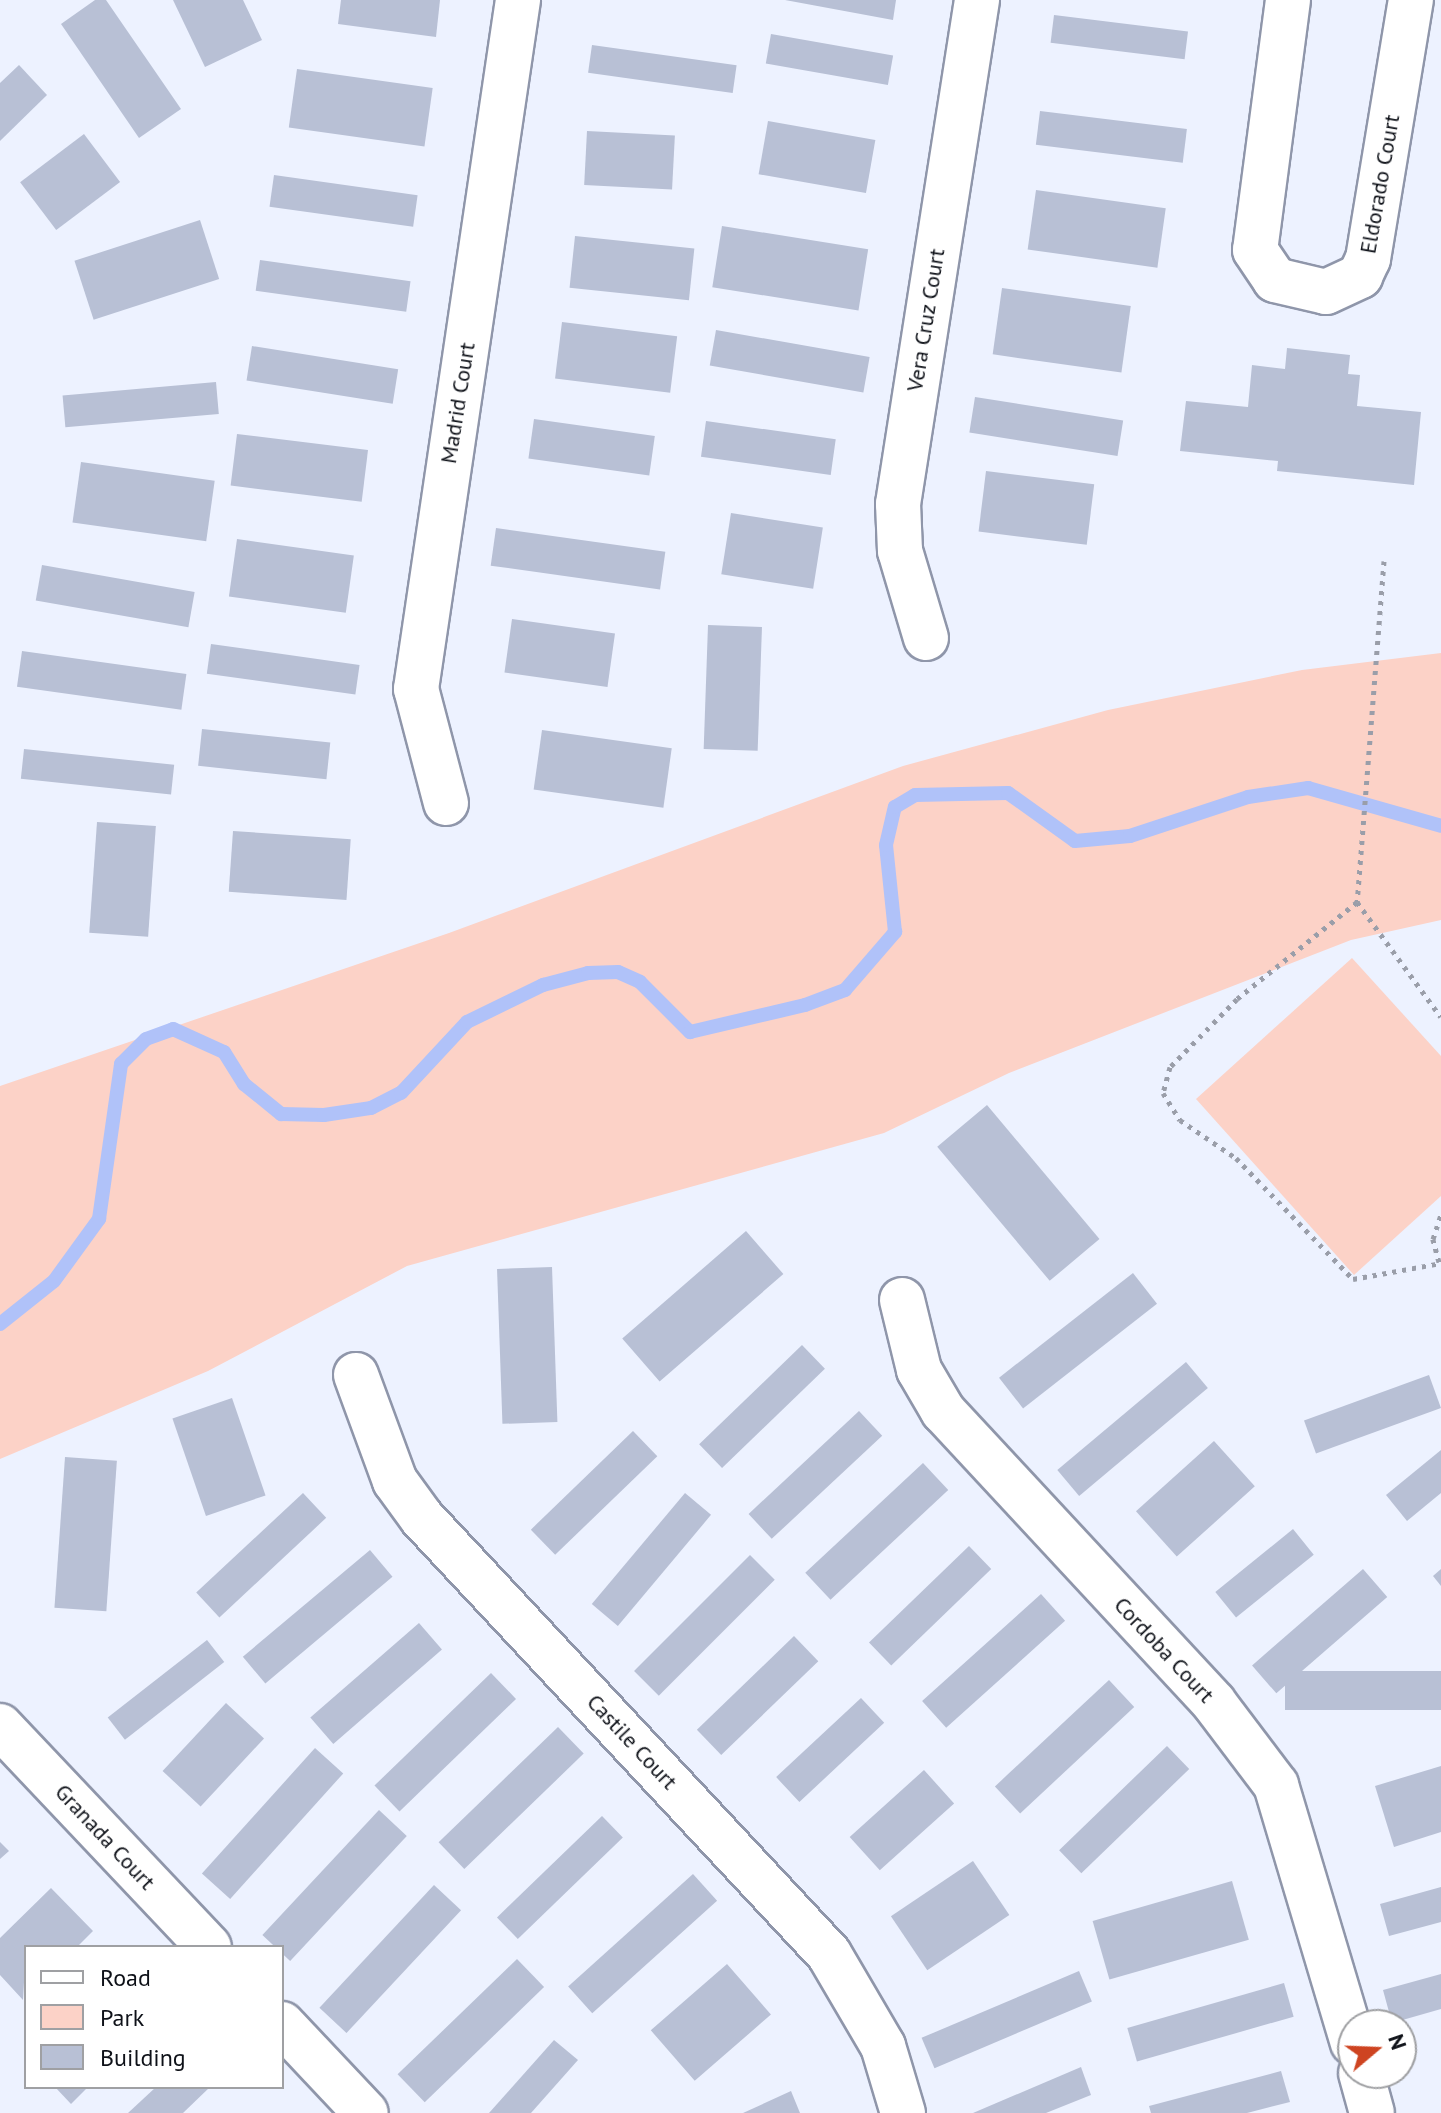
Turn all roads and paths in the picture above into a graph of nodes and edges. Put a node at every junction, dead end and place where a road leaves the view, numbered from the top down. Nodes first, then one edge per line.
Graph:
1 (518, 0) edge
2 (977, 0) edge
3 (1288, 0) edge
4 (1411, 0) edge
5 (1384, 561) dead end
6 (926, 638) dead end
7 (446, 803) dead end
8 (1357, 902) junction
9 (1441, 1017) edge
10 (1441, 1215) edge
11 (1440, 1263) edge
12 (902, 1300) dead end
13 (356, 1375) dead end
14 (0, 1726) edge
15 (207, 1945) edge
16 (1343, 2009) edge
17 (284, 2026) edge
18 (1365, 2089) edge
19 (366, 2113) edge
20 (903, 2113) edge
21 (1372, 2113) edge

1 - 7 street, Madrid Court
2 - 6 street, Vera Cruz Court
3 - 4 street, Eldorado Court
5 - 8 path
8 - 9 path
8 - 11 path
10 - 11 path
12 - 16 street, Cordoba Court
13 - 20 street, Castile Court
14 - 15 street, Granada Court
17 - 19 street
18 - 21 street

